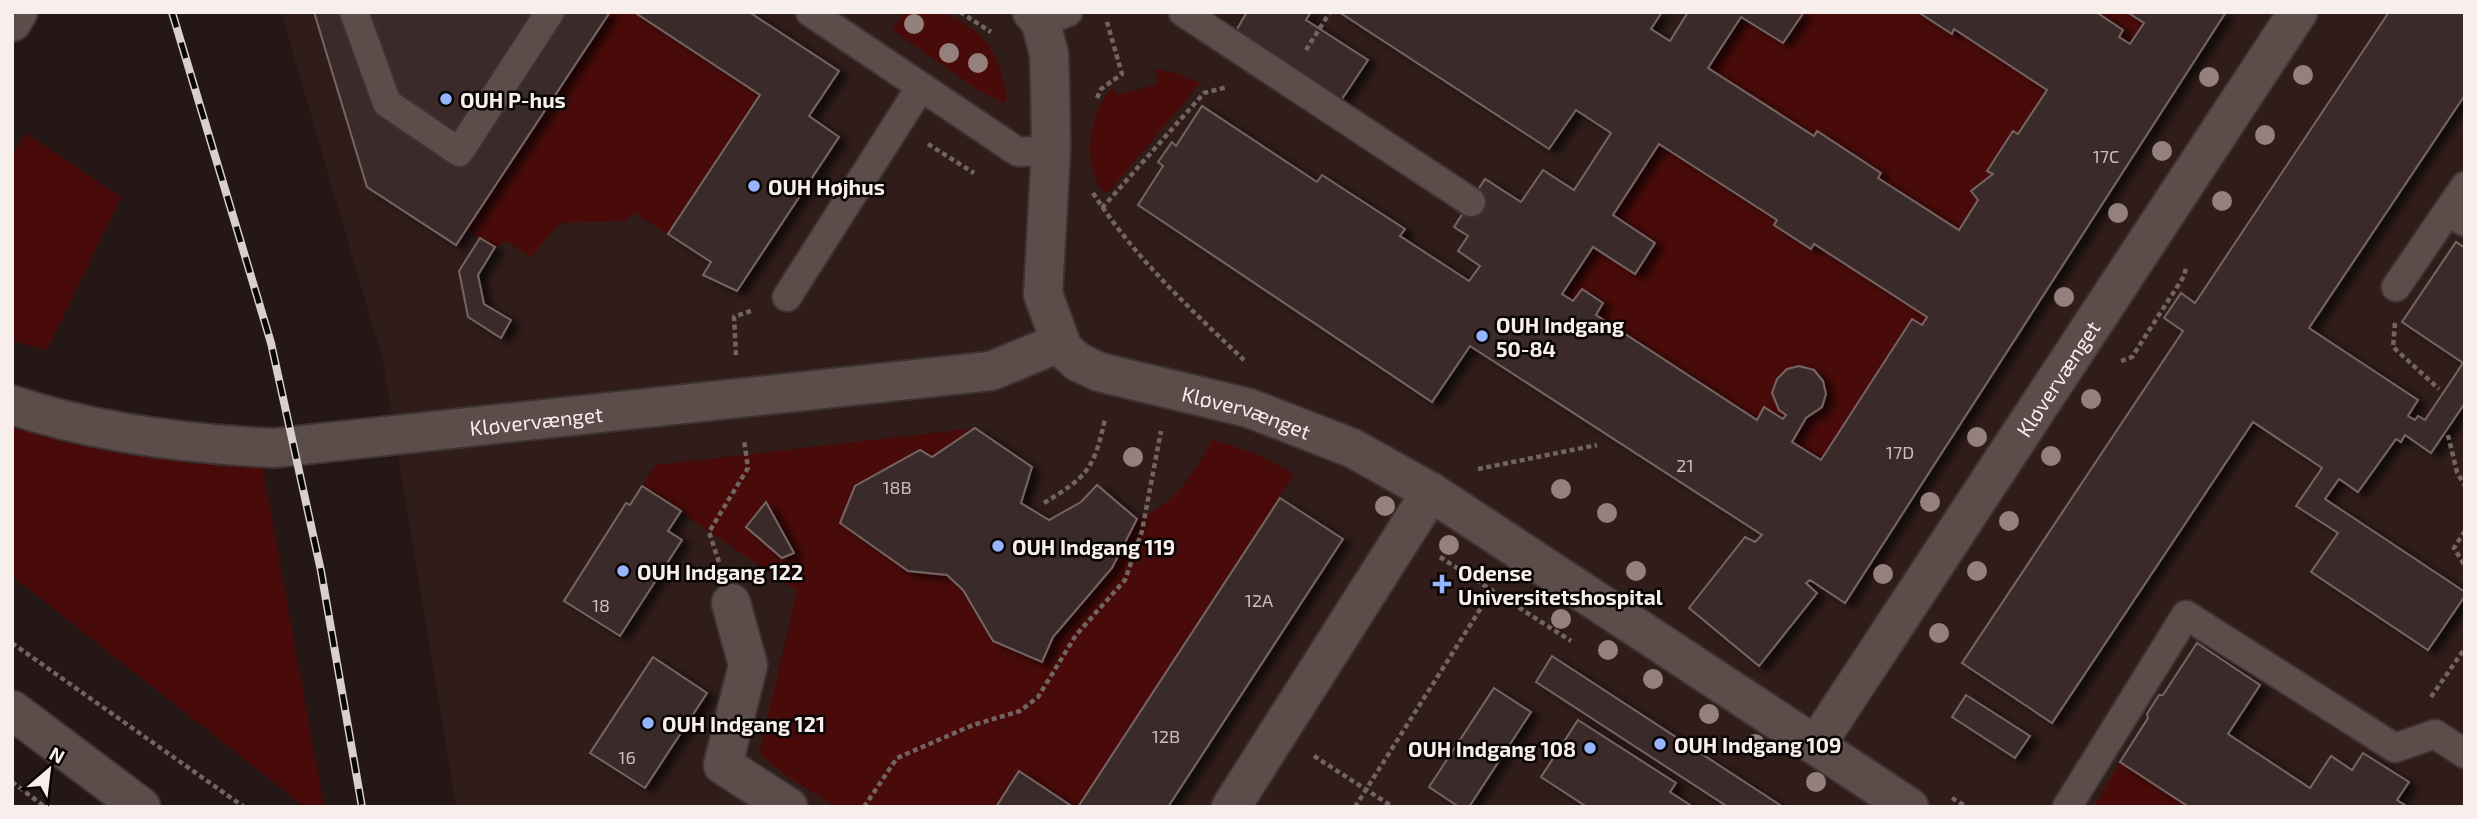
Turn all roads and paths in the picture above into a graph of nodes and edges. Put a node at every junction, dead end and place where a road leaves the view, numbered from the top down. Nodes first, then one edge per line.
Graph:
1 (18, 12) edge
2 (354, 12) edge
3 (550, 12) edge
4 (810, 12) edge
5 (1104, 12) edge
6 (1183, 12) edge
7 (1330, 12) edge
8 (2298, 12) edge
9 (1047, 16) edge
10 (12, 22) edge
11 (1290, 67) junction
12 (920, 88) junction
13 (1092, 107) dead end
14 (896, 125) junction
15 (1051, 150) junction
16 (984, 179) dead end
17 (2465, 186) edge
18 (1089, 188) dead end
19 (1471, 202) dead end
20 (1102, 208) junction
21 (2456, 216) edge
22 (2396, 287) dead end
23 (787, 297) dead end
24 (734, 329) dead end
25 (1059, 343) junction
26 (2393, 347) dead end
27 (736, 362) dead end
28 (1246, 362) dead end
29 (2439, 388) dead end
30 (12, 405) edge
31 (1108, 408) dead end
32 (1164, 420) dead end
33 (743, 430) dead end
34 (2448, 435) dead end
35 (1597, 445) dead end
36 (1470, 471) dead end
37 (2465, 486) edge
38 (1431, 492) junction
39 (1044, 503) dead end
40 (2465, 531) edge
41 (709, 532) dead end
42 (1518, 550) junction
43 (2465, 566) edge
44 (732, 603) dead end
45 (12, 643) edge
46 (12, 710) edge
47 (1278, 733) junction
48 (1816, 745) junction
49 (2465, 754) edge
50 (12, 782) edge
51 (1366, 790) junction
52 (45, 807) edge
53 (141, 807) edge
54 (244, 807) edge
55 (788, 807) edge
56 (864, 807) edge
57 (1231, 807) edge
58 (1355, 807) edge
59 (1393, 807) edge
60 (1909, 807) edge
61 (2067, 807) edge

1 - 10 street
2 - 3 lane
4 - 12 lane
5 - 13 path
6 - 11 lane
7 - 11 path
8 - 48 street, Kløvervænget
9 - 15 street
11 - 19 lane
11 - 20 path
12 - 14 lane
12 - 15 lane
14 - 16 path
14 - 23 lane
15 - 25 street
17 - 21 lane
18 - 20 path
20 - 28 path
21 - 22 lane
24 - 27 path
25 - 30 street, Kløvervænget
25 - 38 street, Kløvervænget
26 - 29 path
31 - 39 path
32 - 56 path
33 - 41 path
34 - 37 path
35 - 36 path
38 - 42 street, Kløvervænget
38 - 47 street
40 - 43 path
42 - 48 street, Kløvervænget
42 - 51 path
44 - 55 street
45 - 54 path
46 - 53 street
47 - 51 path
47 - 57 street
48 - 60 street, Kløvervænget
49 - 61 lane
50 - 52 path
51 - 58 path
51 - 59 path

